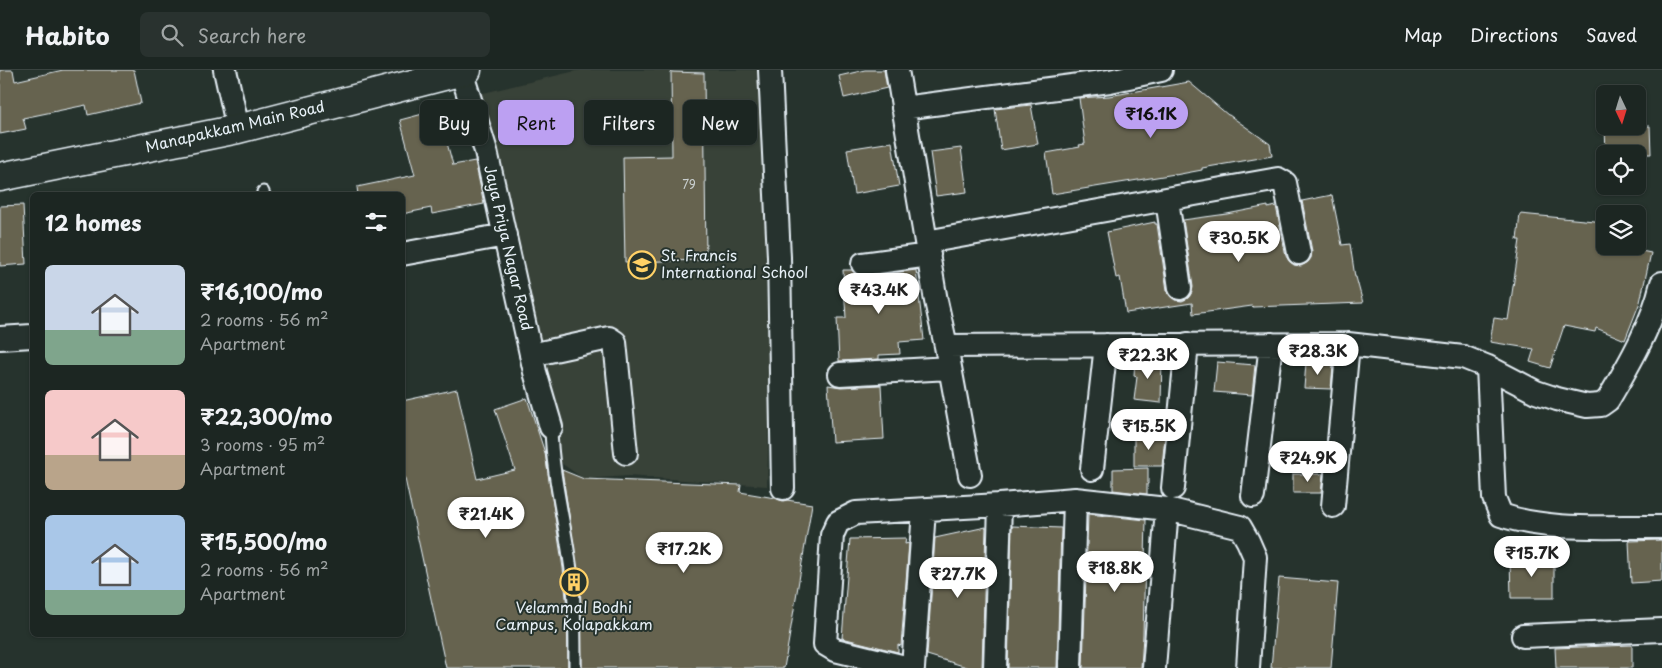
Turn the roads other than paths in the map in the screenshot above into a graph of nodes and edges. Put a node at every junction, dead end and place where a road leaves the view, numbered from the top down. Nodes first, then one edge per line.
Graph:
1 (225, 70) edge
2 (770, 70) edge
3 (897, 70) edge
4 (1161, 70) edge
5 (464, 71) edge
6 (903, 108) junction
7 (238, 129) junction
8 (0, 177) edge
9 (1167, 200) junction
10 (505, 235) junction
11 (927, 249) junction
12 (405, 253) edge
13 (1299, 253) dead end
14 (863, 264) dead end
15 (1662, 283) edge
16 (1180, 288) dead end
17 (30, 336) edge
18 (0, 338) edge
19 (1106, 344) junction
20 (1187, 344) junction
21 (1271, 344) junction
22 (1348, 344) junction
23 (946, 346) junction
24 (531, 355) junction
25 (1488, 367) junction
26 (950, 368) junction
27 (840, 374) dead end
28 (551, 427) joint
29 (626, 454) dead end
30 (1092, 469) dead end
31 (970, 475) dead end
32 (783, 488) dead end
33 (1252, 496) dead end
34 (1075, 498) junction
35 (1170, 498) junction
36 (1000, 505) junction
37 (1333, 506) dead end
38 (924, 510) junction
39 (1662, 526) edge
40 (1662, 630) edge
41 (1523, 636) dead end
42 (575, 668) edge
43 (909, 668) edge
44 (913, 668) edge
45 (994, 668) edge
46 (1070, 668) edge
47 (1154, 668) edge
48 (1248, 668) edge

1 - 7 street
2 - 32 street
3 - 6 street
4 - 6 street
5 - 7 main road, Manapakkam Main Road
5 - 10 street, Jaya Priya Nagar Road
6 - 11 street
7 - 8 main road, Manapakkam Main Road
9 - 11 street
9 - 13 street
9 - 16 street
10 - 12 street
10 - 24 street, Jaya Priya Nagar Road
11 - 14 street
11 - 23 street
15 - 25 street
17 - 18 street
19 - 20 street
19 - 23 street
19 - 30 street
20 - 21 street
20 - 35 street
21 - 22 street
21 - 33 street
22 - 25 street
22 - 37 street
23 - 26 street
24 - 28 street, Jaya Priya Nagar Road
24 - 29 street
25 - 39 street
26 - 27 street
26 - 31 street
28 - 42 lane
34 - 35 street
34 - 36 street
34 - 46 street
35 - 47 street
35 - 48 street
36 - 38 street
36 - 45 street
38 - 43 street
38 - 44 street
40 - 41 street

